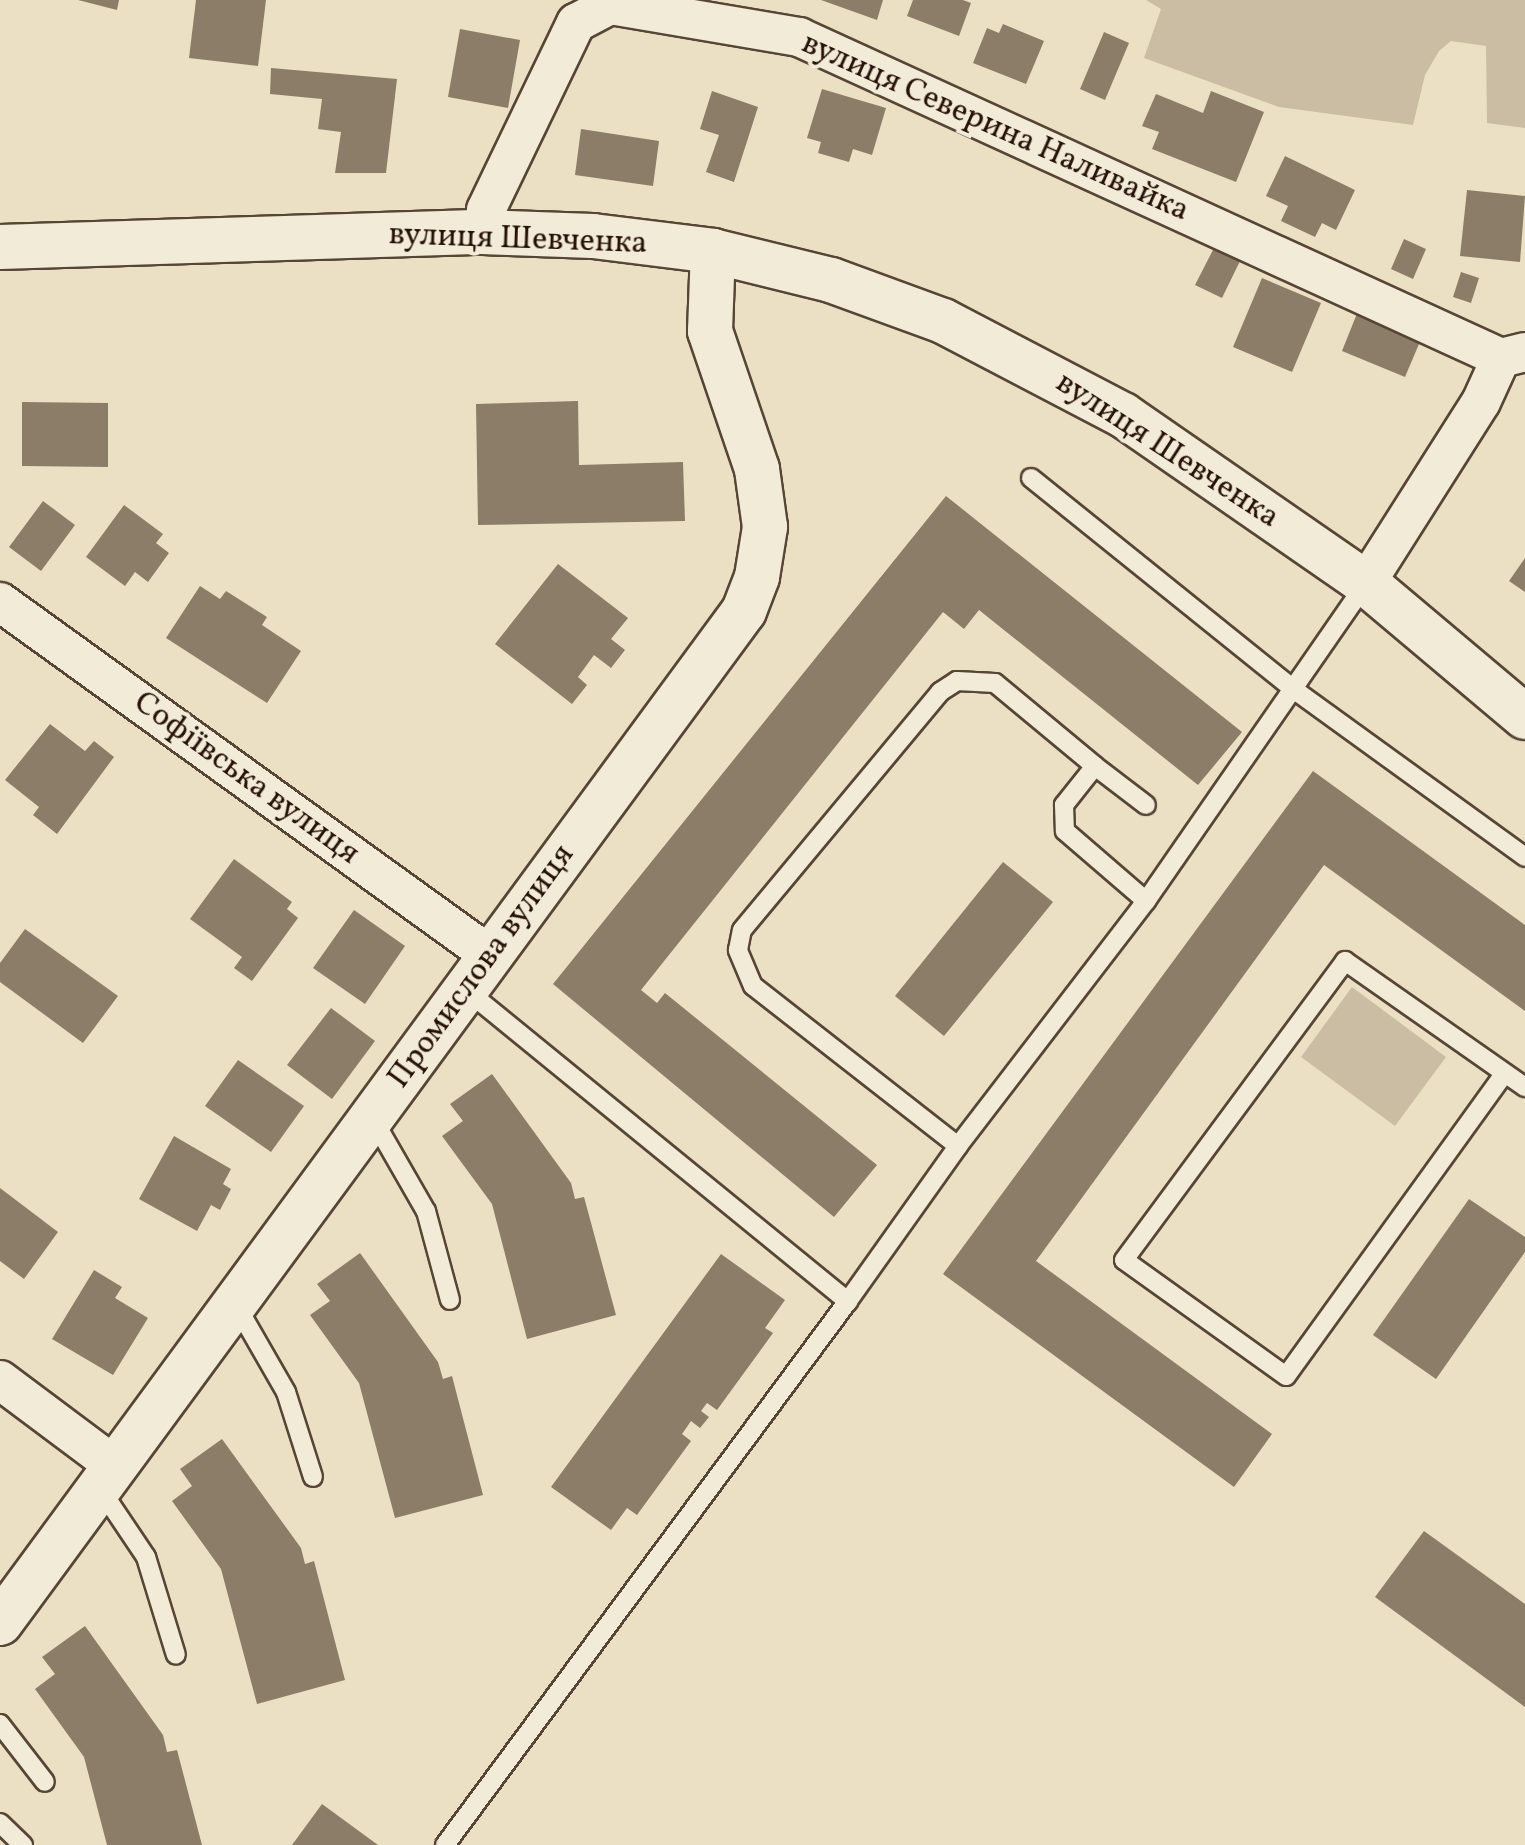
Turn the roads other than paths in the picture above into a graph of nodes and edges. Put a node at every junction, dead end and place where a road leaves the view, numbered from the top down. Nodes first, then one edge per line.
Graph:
1 (483, 232) junction
2 (0, 247) edge
3 (713, 251) junction
4 (1513, 355) edge
5 (1031, 478) dead end
6 (1366, 583) junction
7 (0, 602) edge
8 (1296, 691) junction
9 (1525, 717) edge
10 (1095, 766) junction
11 (1146, 805) dead end
12 (1525, 857) edge
13 (1146, 901) junction
14 (479, 973) junction
15 (1504, 1074) junction
16 (1525, 1087) edge
17 (372, 1116) junction
18 (958, 1146) junction
19 (450, 1300) dead end
20 (848, 1301) junction
21 (235, 1302) junction
22 (0, 1380) edge
23 (107, 1477) junction
24 (313, 1477) dead end
25 (0, 1623) edge
26 (176, 1655) dead end
27 (0, 1724) edge
28 (45, 1782) dead end
29 (0, 1823) edge
30 (23, 1845) edge
31 (445, 1845) edge

1 - 2 street, вулиця Шевченка
1 - 3 street, вулиця Шевченка
1 - 4 street, вулиця Северина Наливайка
3 - 6 street, вулиця Шевченка
3 - 14 street, Промислова вулиця
4 - 6 street
5 - 8 lane
6 - 8 lane
6 - 9 street, вулиця Шевченка
7 - 14 street, Софіївська вулиця
8 - 12 lane
8 - 13 lane
10 - 11 lane
10 - 13 lane
10 - 18 lane
13 - 18 lane
14 - 17 street, Промислова вулиця
14 - 20 lane
15 - 15 lane
15 - 16 lane
17 - 19 lane
17 - 21 street, Промислова вулиця
18 - 20 lane
20 - 31 lane
21 - 23 street, Промислова вулиця
21 - 24 lane
22 - 23 street
23 - 25 street, Промислова вулиця
23 - 26 lane
27 - 28 lane
29 - 30 lane

